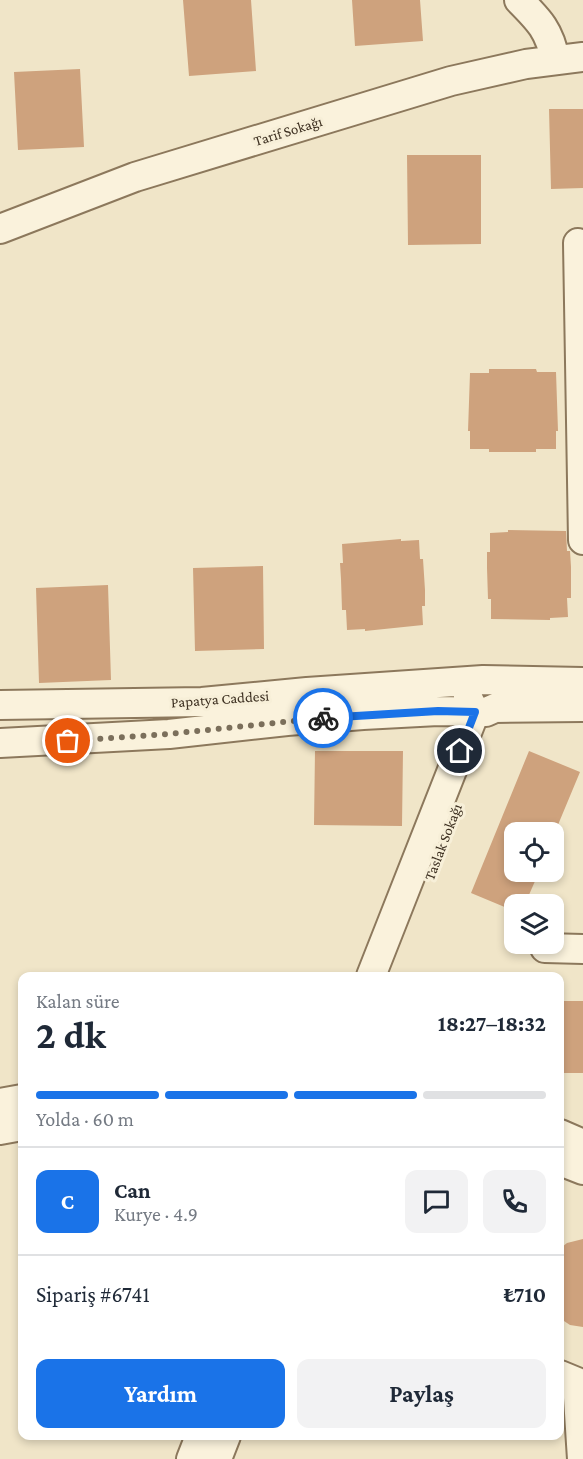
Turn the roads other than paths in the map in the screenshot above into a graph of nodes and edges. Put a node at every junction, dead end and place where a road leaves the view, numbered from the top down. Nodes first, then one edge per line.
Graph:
1 (519, 0) edge
2 (583, 57) edge
3 (555, 60) junction
4 (0, 229) edge
5 (578, 243) dead end
6 (582, 377) edge
7 (583, 540) edge
8 (583, 682) edge
9 (485, 695) junction
10 (0, 705) edge
11 (583, 707) edge
12 (0, 743) edge
13 (564, 948) edge
14 (583, 949) edge
15 (373, 972) edge
16 (393, 972) edge
17 (18, 1100) edge
18 (0, 1103) edge
19 (18, 1127) edge
20 (0, 1130) edge
21 (564, 1136) edge
22 (583, 1144) edge
23 (564, 1163) edge
24 (583, 1170) edge
25 (564, 1377) edge
26 (198, 1440) edge
27 (224, 1440) edge
28 (191, 1459) edge
29 (217, 1459) edge
30 (582, 1459) edge

1 - 3 street
2 - 3 street, Tarif Sokağı
3 - 4 street, Tarif Sokağı
5 - 6 street
6 - 7 street
8 - 9 street, Papatya Caddesi
9 - 10 street, Papatya Caddesi
9 - 11 street, Papatya Caddesi
9 - 12 street, Papatya Caddesi
9 - 15 street, Taslak Sokağı
9 - 16 street, Taslak Sokağı
13 - 14 street
17 - 18 street
19 - 20 street
21 - 22 street
23 - 24 street
25 - 30 street
26 - 28 street
27 - 29 street

